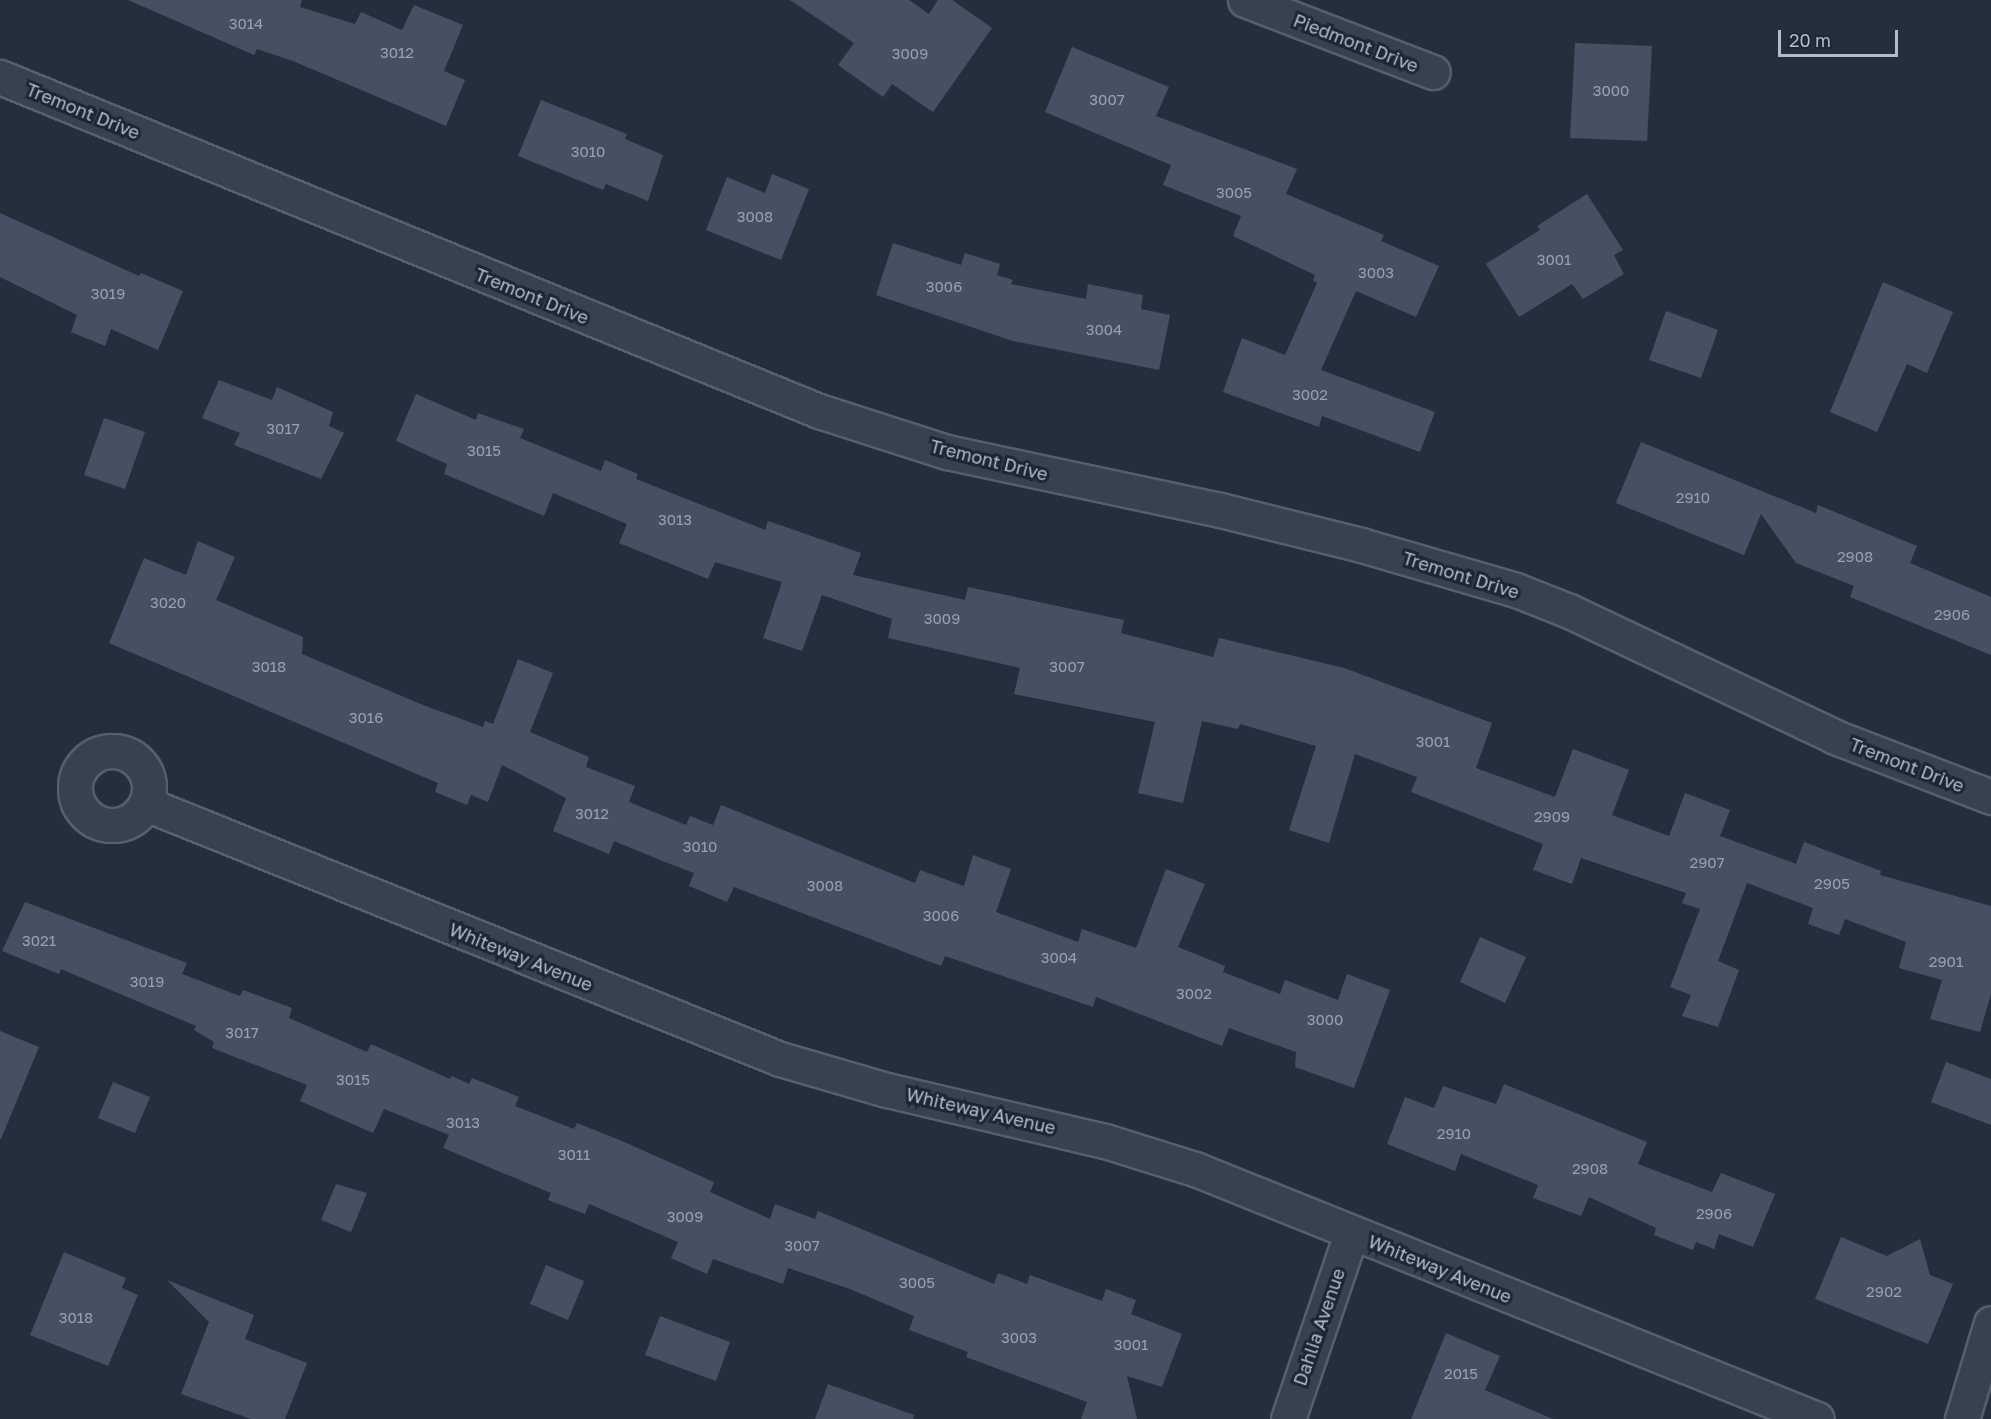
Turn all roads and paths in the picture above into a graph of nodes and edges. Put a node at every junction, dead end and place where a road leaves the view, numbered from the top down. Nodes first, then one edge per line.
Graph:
1 (1245, 0) edge
2 (1433, 72) dead end
3 (0, 77) edge
4 (1991, 797) edge
5 (146, 804) dead end
6 (1351, 1234) junction
7 (1991, 1323) edge
8 (1288, 1419) edge
9 (1817, 1419) edge
10 (1962, 1419) edge

1 - 2 street, Piedmont Drive
3 - 4 street, Tremont Drive
5 - 6 street, Whiteway Avenue
6 - 8 street, Dahlia Avenue
6 - 9 street, Whiteway Avenue
7 - 10 street

